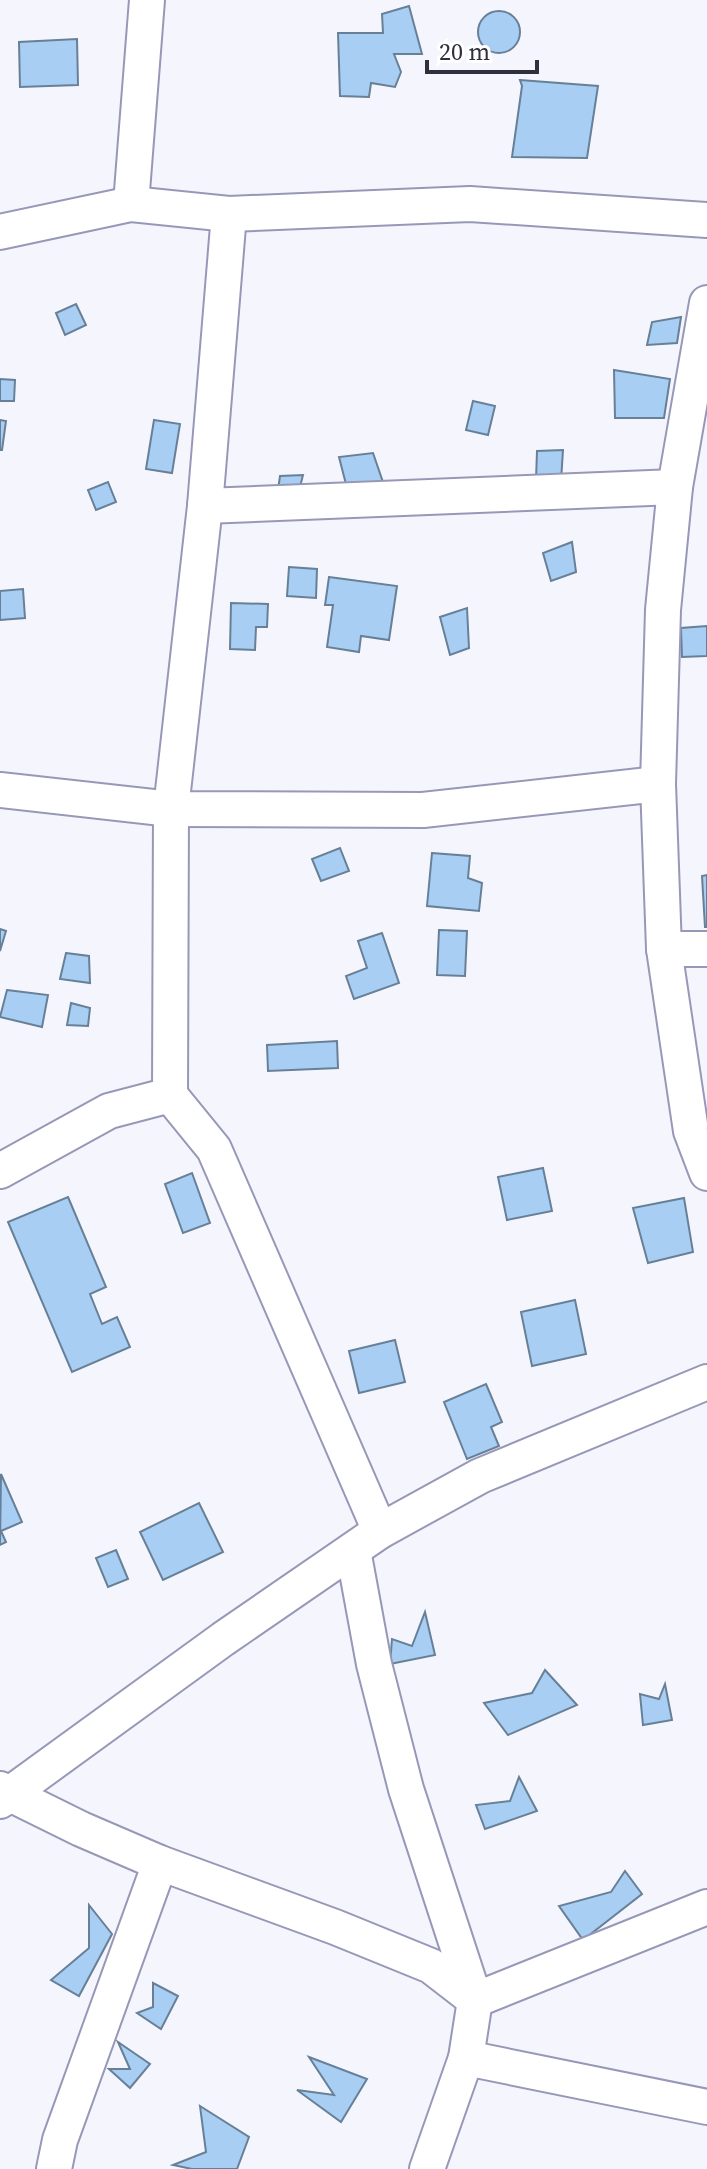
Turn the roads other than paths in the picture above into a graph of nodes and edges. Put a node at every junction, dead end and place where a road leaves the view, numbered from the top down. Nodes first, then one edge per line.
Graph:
1 (147, 0) edge
2 (131, 204) junction
3 (229, 214) junction
4 (707, 220) edge
5 (0, 232) edge
6 (707, 303) edge
7 (675, 487) junction
8 (205, 506) junction
9 (658, 784) junction
10 (0, 790) edge
11 (171, 809) junction
12 (664, 949) junction
13 (707, 949) edge
14 (170, 1095) junction
15 (0, 1171) edge
16 (707, 1173) edge
17 (707, 1382) edge
18 (366, 1540) junction
19 (3, 1795) edge
20 (160, 1863) junction
21 (707, 1907) edge
22 (475, 2000) junction
23 (466, 2058) junction
24 (707, 2107) edge
25 (54, 2169) edge
26 (427, 2169) edge

1 - 2 street
2 - 3 street
2 - 5 street
3 - 4 street
3 - 8 street
6 - 7 street
7 - 8 street
7 - 9 street
8 - 11 street
9 - 11 street
9 - 12 street
10 - 11 street
11 - 14 street
12 - 13 street
12 - 16 street
14 - 15 street
14 - 18 street
17 - 18 street
18 - 19 street
18 - 22 street
19 - 20 street
20 - 22 street
20 - 25 street
21 - 22 street
22 - 23 street
23 - 24 street
23 - 26 street

